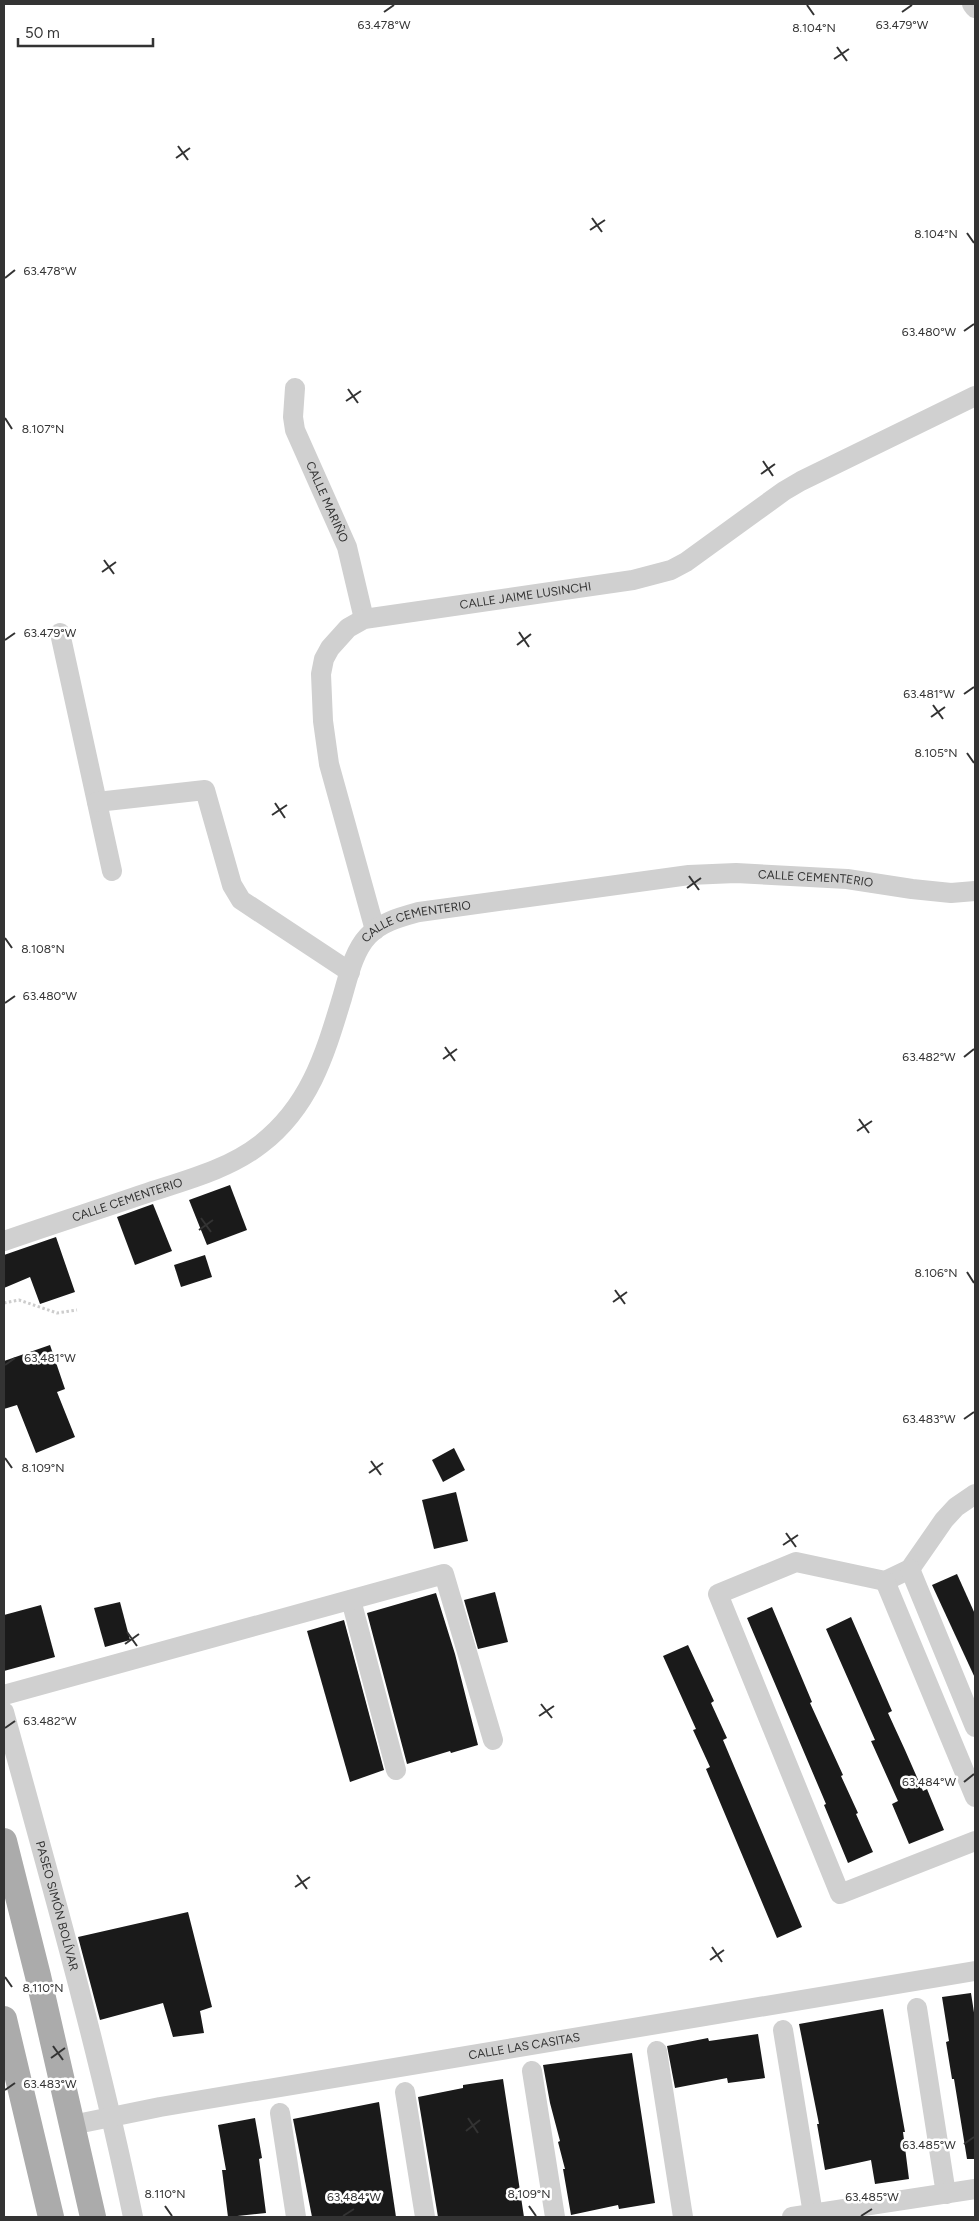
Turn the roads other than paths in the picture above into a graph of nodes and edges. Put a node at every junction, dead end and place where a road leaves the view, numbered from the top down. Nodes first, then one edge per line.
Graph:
1 (972, 4) edge
2 (975, 8) edge
3 (295, 388) dead end
4 (975, 396) edge
5 (364, 619) junction
6 (60, 633) dead end
7 (97, 802) junction
8 (112, 871) dead end
9 (975, 891) edge
10 (375, 930) junction
11 (350, 972) junction
12 (4, 1241) edge
13 (975, 1494) edge
14 (910, 1569) junction
15 (885, 1580) junction
16 (351, 1600) junction
17 (4, 1695) edge
18 (4, 1712) edge
19 (975, 1727) edge
20 (493, 1740) dead end
21 (396, 1770) dead end
22 (975, 1797) edge
23 (4, 1841) edge
24 (975, 1841) edge
25 (975, 1971) edge
26 (917, 2008) dead end
27 (4, 2019) edge
28 (783, 2030) dead end
29 (657, 2051) dead end
30 (532, 2071) dead end
31 (405, 2092) dead end
32 (280, 2113) dead end
33 (112, 2117) junction
34 (72, 2125) junction
35 (975, 2189) edge
36 (946, 2194) junction
37 (813, 2214) junction
38 (51, 2217) edge
39 (93, 2217) edge
40 (133, 2217) edge
41 (296, 2217) edge
42 (425, 2217) edge
43 (555, 2217) edge
44 (683, 2217) edge
45 (792, 2217) edge

1 - 2 street
3 - 5 street, CALLE MARIÑO
4 - 5 street, CALLE JAIME LUSINCHI
5 - 10 street, CALLE JAIME LUSINCHI
6 - 7 street
7 - 8 street
7 - 11 street
9 - 10 street, CALLE CEMENTERIO
10 - 11 street, CALLE CEMENTERIO
11 - 12 street, CALLE CEMENTERIO
13 - 14 street
14 - 15 street
14 - 19 street
15 - 22 street
15 - 24 street
16 - 17 street
16 - 20 street
16 - 21 street
18 - 33 street, PASEO SIMÓN BOLÍVAR
23 - 34 main road
25 - 33 street, CALLE LAS CASITAS
26 - 36 street
27 - 38 main road
28 - 37 street
29 - 44 street
30 - 43 street
31 - 42 street
32 - 41 street
33 - 34 street, CALLE LAS CASITAS
33 - 40 street, PASEO SIMÓN BOLÍVAR
34 - 39 main road
35 - 36 street
36 - 37 street
37 - 45 street

